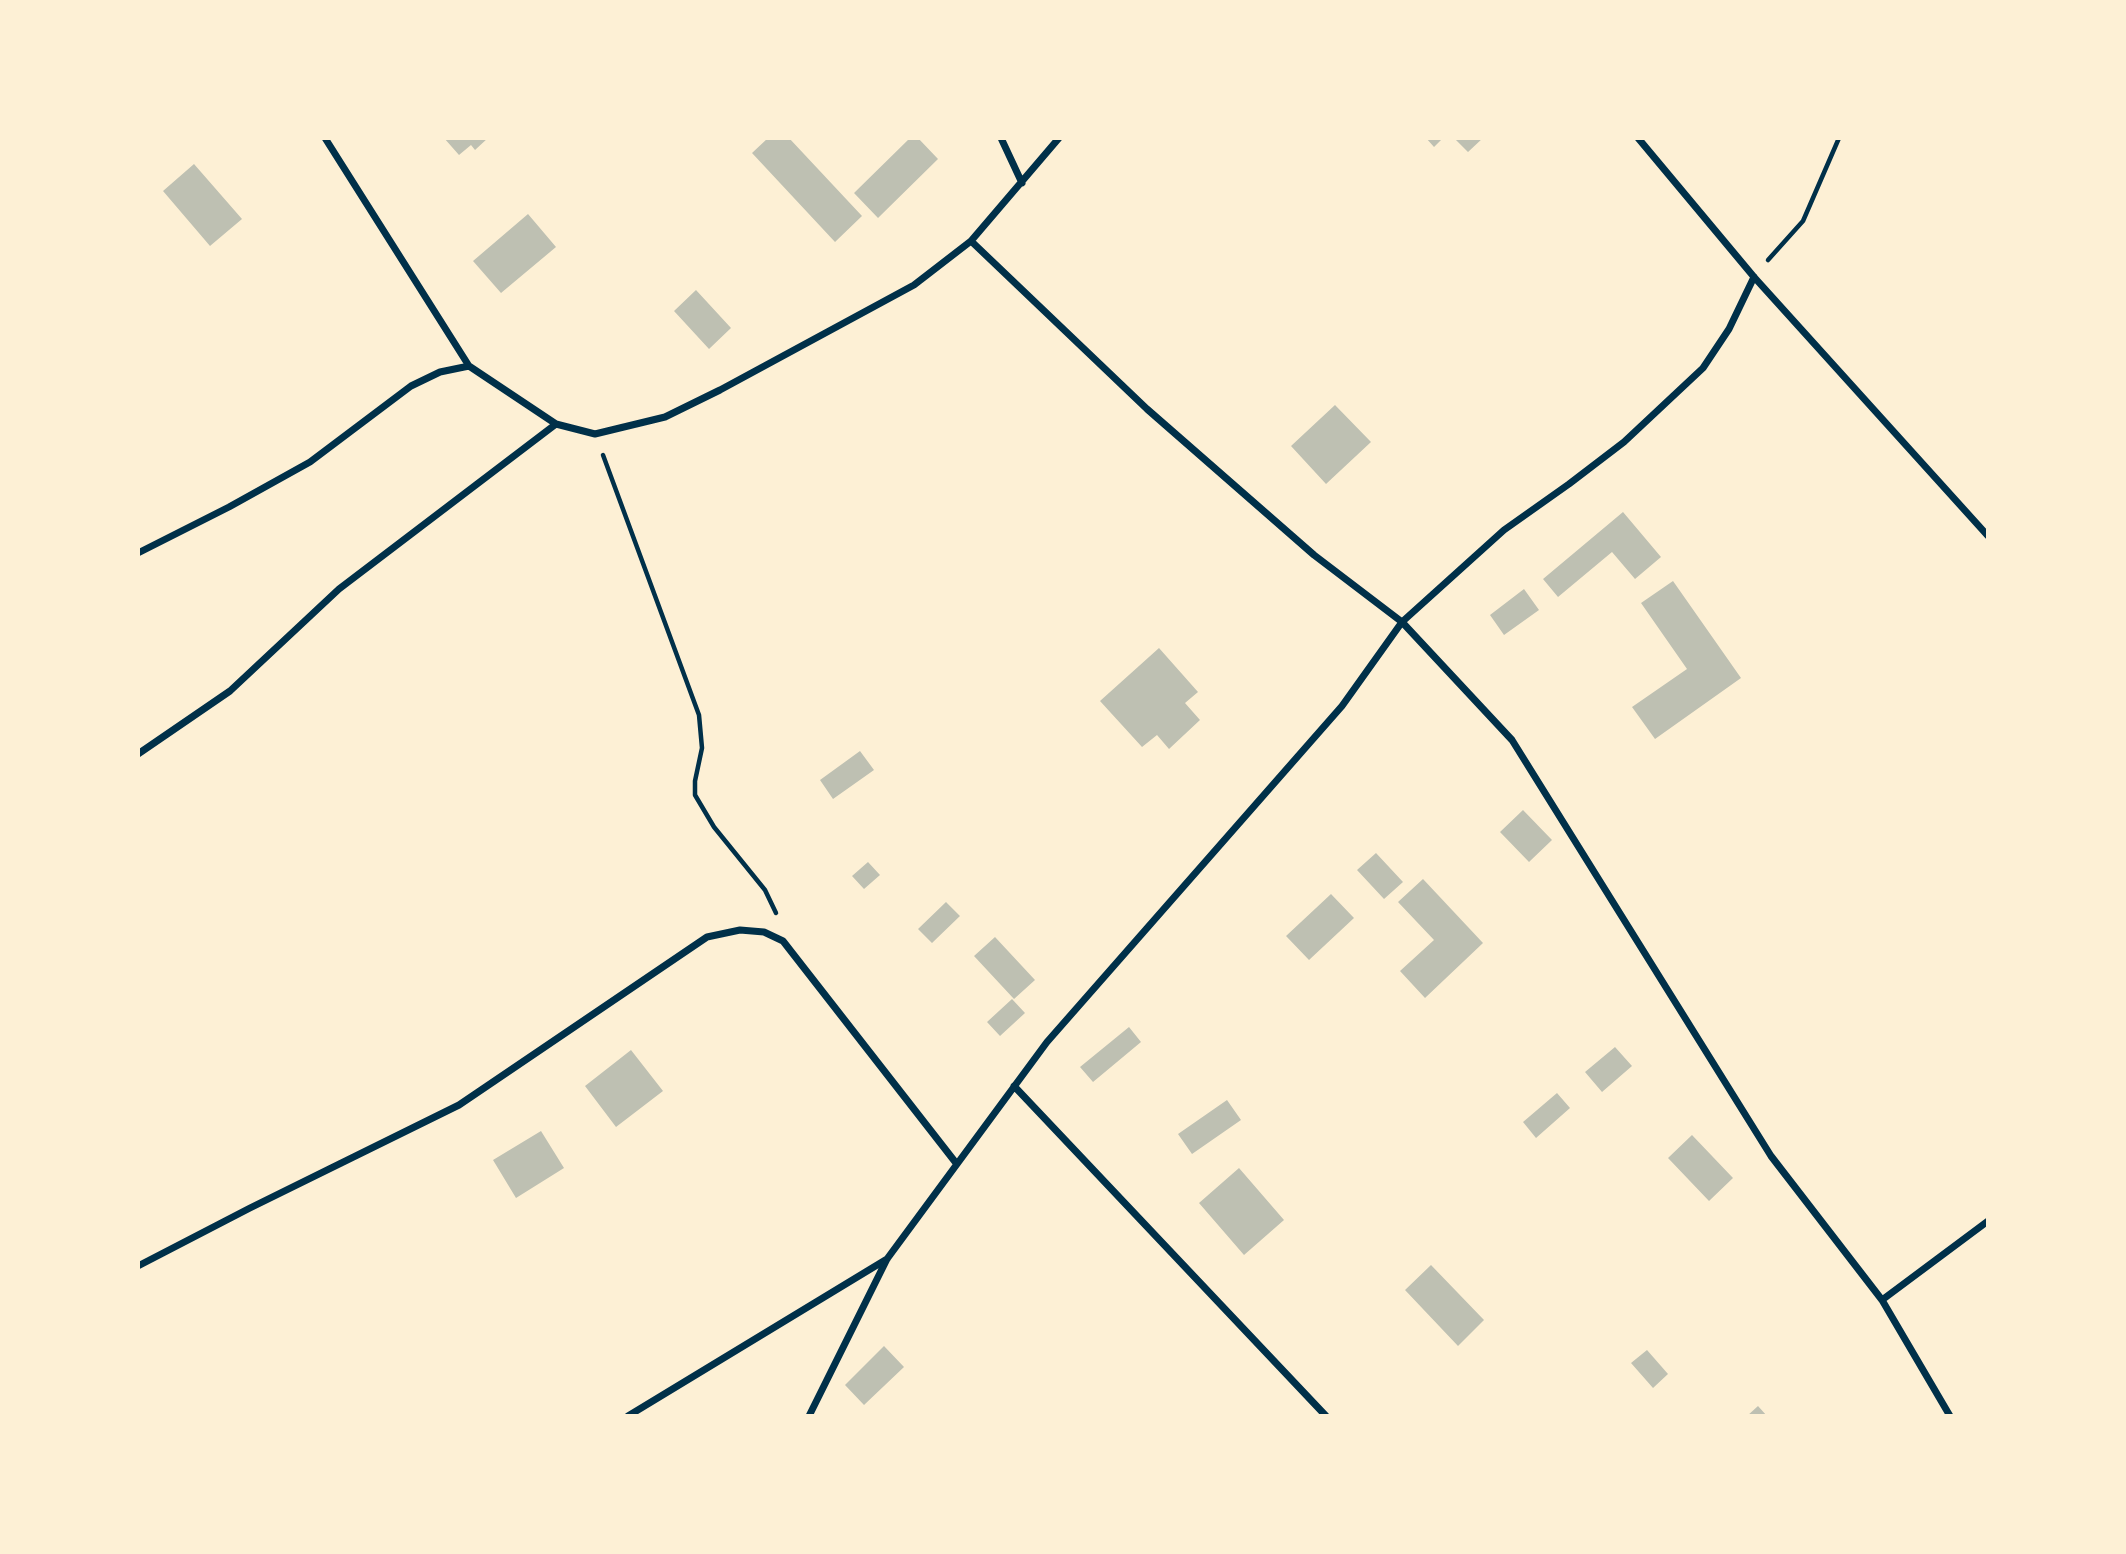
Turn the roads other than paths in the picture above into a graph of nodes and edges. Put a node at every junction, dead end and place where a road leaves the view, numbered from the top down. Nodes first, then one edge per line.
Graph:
1 (325, 138) edge
2 (1002, 138) edge
3 (1059, 138) edge
4 (1639, 138) edge
5 (1022, 183) junction
6 (971, 241) junction
7 (1754, 277) junction
8 (469, 366) junction
9 (556, 424) junction
10 (1988, 536) edge
11 (138, 553) edge
12 (1402, 622) junction
13 (138, 754) edge
14 (1014, 1086) junction
15 (956, 1163) junction
16 (1988, 1221) edge
17 (887, 1259) junction
18 (138, 1266) edge
19 (1882, 1300) junction
20 (628, 1416) edge
21 (809, 1416) edge
22 (1326, 1416) edge
23 (1950, 1416) edge

1 - 8 street
2 - 5 street
3 - 5 street
4 - 7 street
5 - 6 street
6 - 9 street
6 - 12 street
7 - 10 street
7 - 12 street
8 - 9 street
8 - 11 street
9 - 13 street
12 - 14 street
12 - 19 street
14 - 15 street
14 - 22 street
15 - 17 street
15 - 18 street
16 - 19 street
17 - 20 street
17 - 21 street
19 - 23 street

